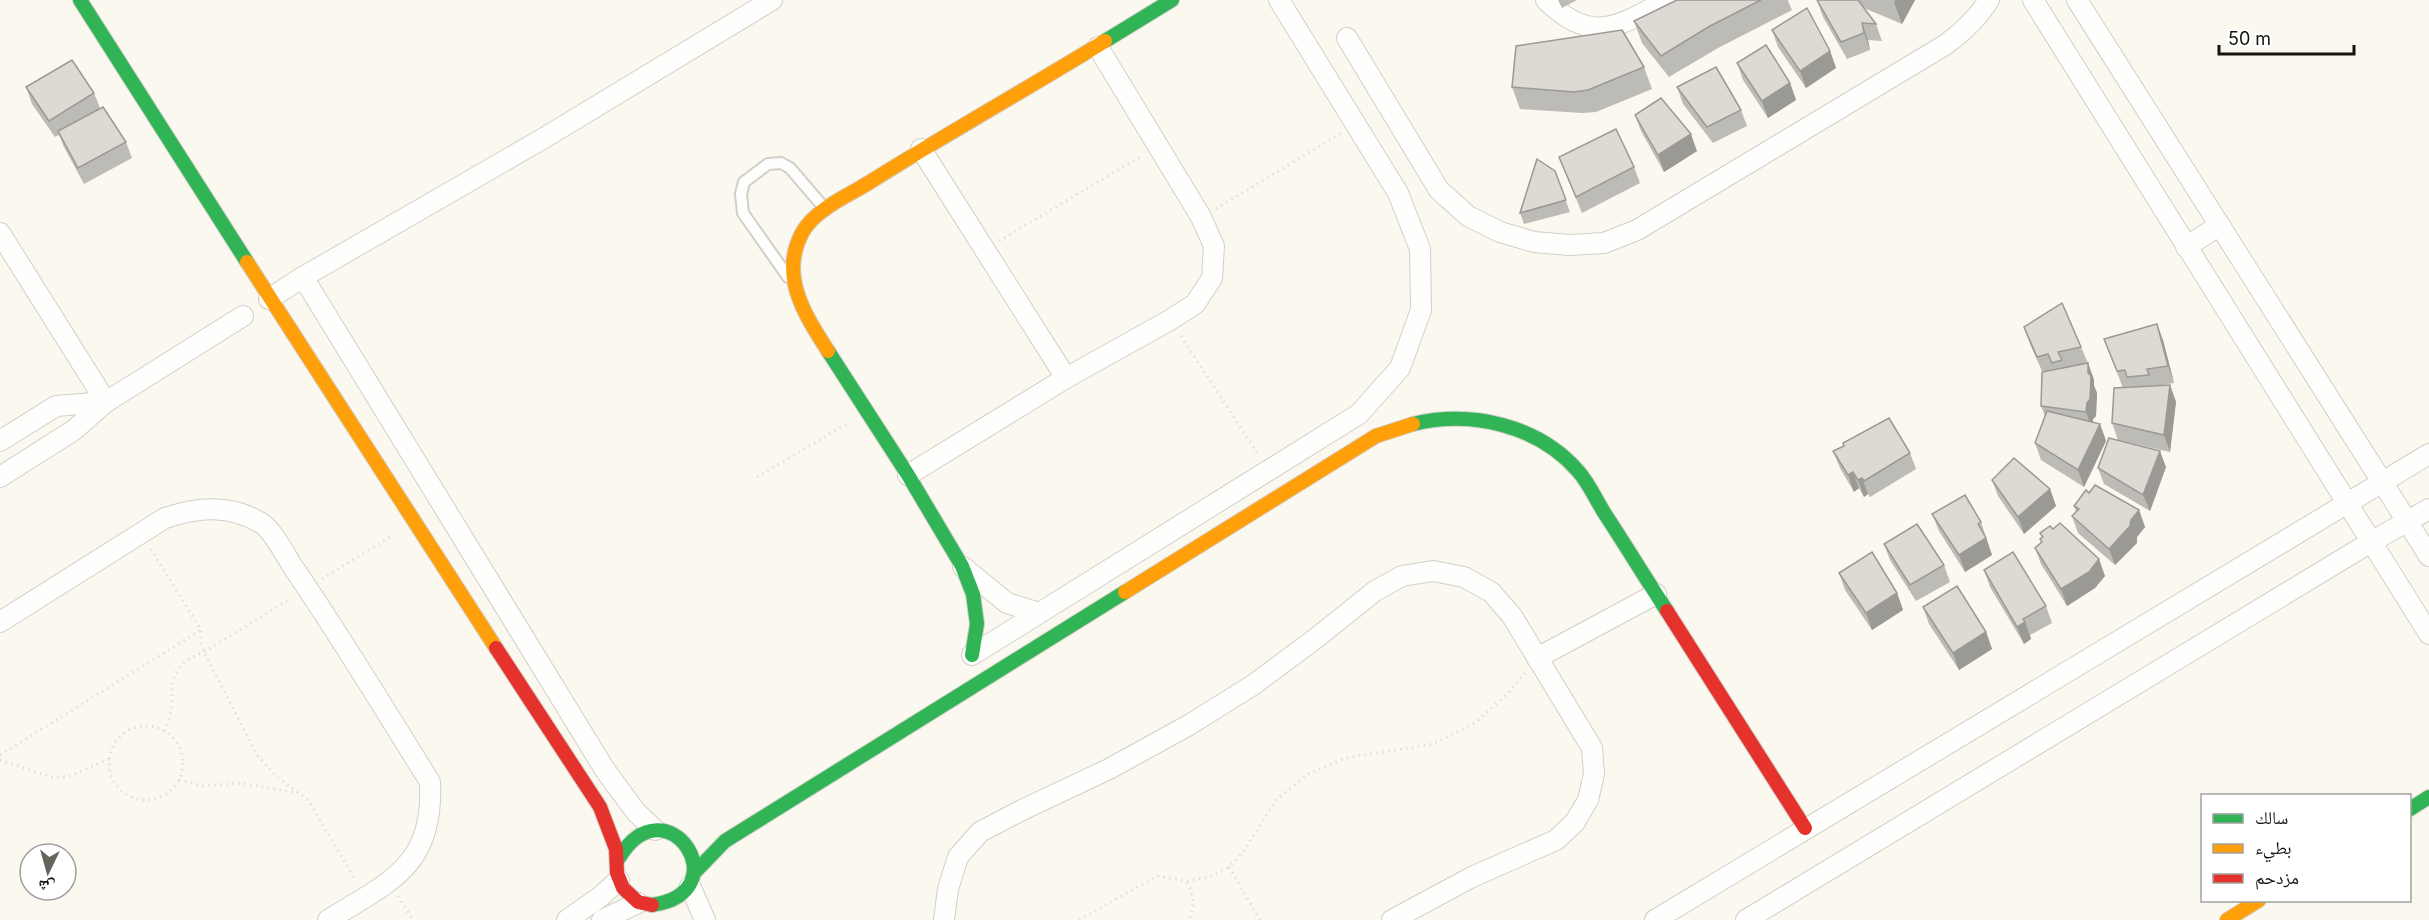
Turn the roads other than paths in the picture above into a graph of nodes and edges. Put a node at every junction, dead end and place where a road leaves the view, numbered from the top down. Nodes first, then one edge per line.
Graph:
1 (80, 0) edge
2 (772, 0) edge
3 (1172, 0) edge
4 (1279, 0) edge
5 (1546, 0) edge
6 (1666, 0) edge
7 (1989, 0) edge
8 (2032, 0) edge
9 (2077, 0) edge
10 (1347, 38) dead end
11 (1098, 47) junction
12 (921, 149) junction
13 (826, 210) junction
14 (2220, 225) junction
15 (1, 237) edge
16 (2186, 247) junction
17 (303, 276) junction
18 (795, 288) junction
19 (269, 299) junction
20 (243, 316) dead end
21 (1066, 378) junction
22 (106, 402) junction
23 (0, 441) edge
24 (2429, 454) edge
25 (908, 475) junction
26 (0, 477) edge
27 (2383, 483) junction
28 (2347, 504) junction
29 (2429, 509) edge
30 (2408, 523) junction
31 (2371, 542) junction
32 (2429, 555) edge
33 (962, 566) junction
34 (1656, 594) junction
35 (1039, 613) junction
36 (0, 622) edge
37 (2429, 634) edge
38 (972, 655) joint
39 (1537, 658) junction
40 (2429, 797) edge
41 (2411, 808) edge
42 (1805, 828) junction
43 (655, 830) junction
44 (619, 858) junction
45 (692, 879) junction
46 (619, 880) junction
47 (2256, 902) edge
48 (653, 910) edge
49 (328, 920) edge
50 (567, 920) edge
51 (602, 920) edge
52 (705, 920) edge
53 (944, 920) edge
54 (1392, 920) edge
55 (1655, 920) edge
56 (1746, 920) edge
57 (2227, 920) edge

1 - 19 street
2 - 17 street
3 - 11 street
4 - 35 street
5 - 6 street
7 - 10 street
8 - 16 street
9 - 14 street
11 - 12 street
11 - 21 street
12 - 13 street
12 - 21 street
13 - 18 street
13 - 18 lane
14 - 16 street
14 - 27 street
15 - 22 street
16 - 28 street
17 - 19 street
17 - 43 street
18 - 25 street
19 - 44 street
20 - 22 street
21 - 25 street
22 - 23 street
22 - 26 street
24 - 27 street
25 - 33 street
27 - 28 street
27 - 30 street
28 - 31 street
28 - 42 street
29 - 30 street
30 - 31 street
30 - 32 street
31 - 37 street
31 - 56 street
33 - 35 street
33 - 38 street
34 - 39 street
34 - 42 street
34 - 45 street
35 - 38 street
36 - 49 street
39 - 53 street
39 - 54 street
40 - 41 street
42 - 55 street
43 - 44 street
43 - 45 street
44 - 46 street
45 - 48 street
45 - 52 street
46 - 48 street
46 - 50 street
47 - 57 street
48 - 51 street

